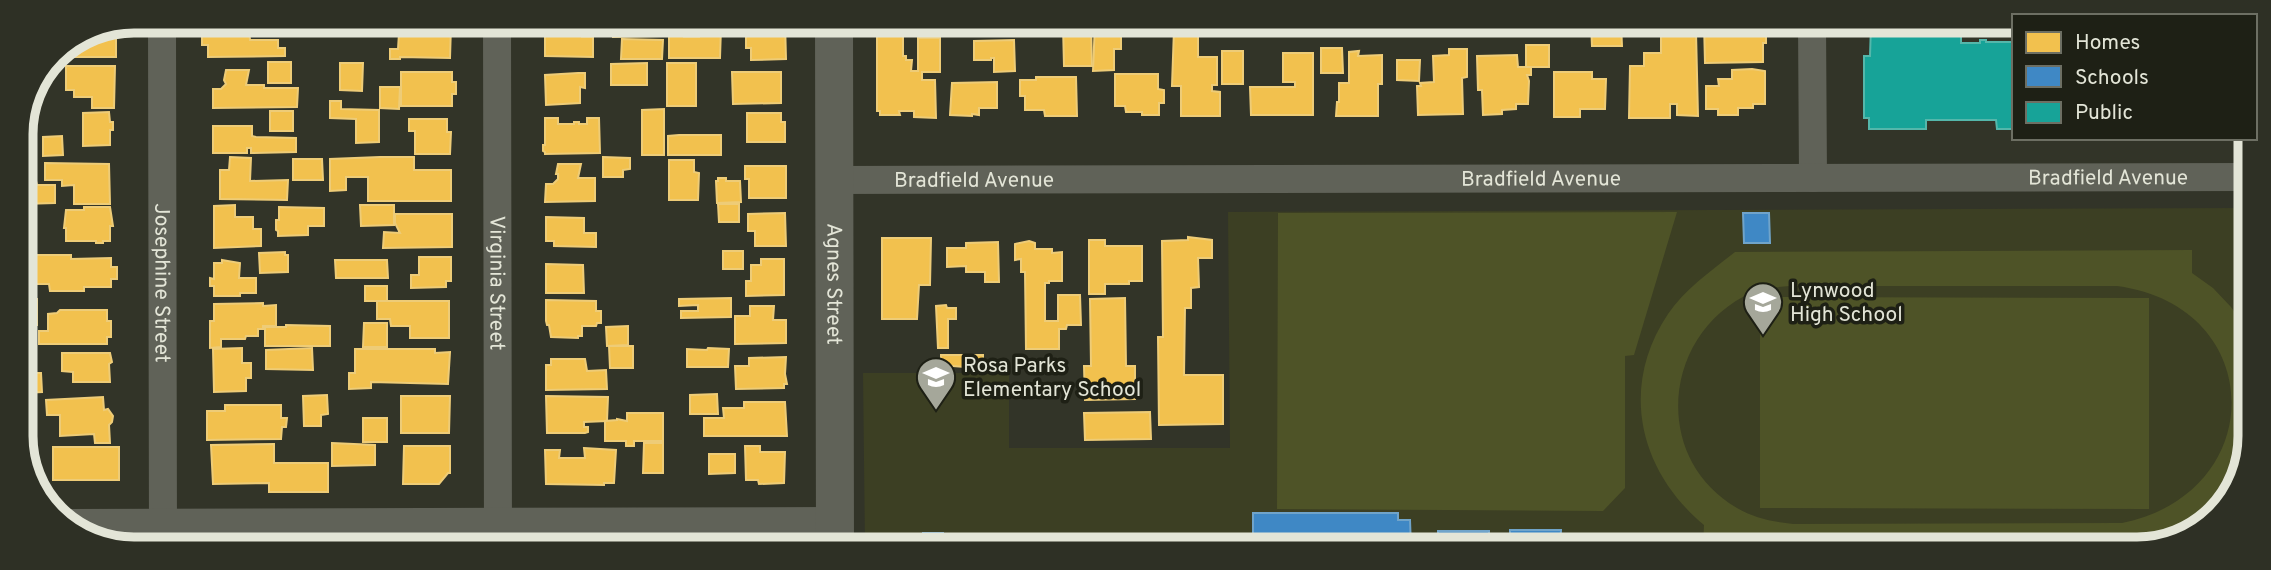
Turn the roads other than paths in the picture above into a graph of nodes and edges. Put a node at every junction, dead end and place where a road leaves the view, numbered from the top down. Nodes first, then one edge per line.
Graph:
1 (162, 33) edge
2 (496, 33) edge
3 (834, 33) edge
4 (1812, 33) edge
5 (2238, 177) edge
6 (1813, 178) junction
7 (834, 180) junction
8 (91, 526) edge
9 (835, 534) edge
10 (163, 535) edge
11 (498, 535) edge

1 - 10 street, Josephine Street
2 - 11 street, Virginia Street
3 - 7 street, Agnes Street
4 - 6 street
5 - 6 street, Bradfield Avenue
6 - 7 street, Bradfield Avenue
7 - 9 street, Agnes Street
8 - 10 street
9 - 11 street
10 - 11 street

